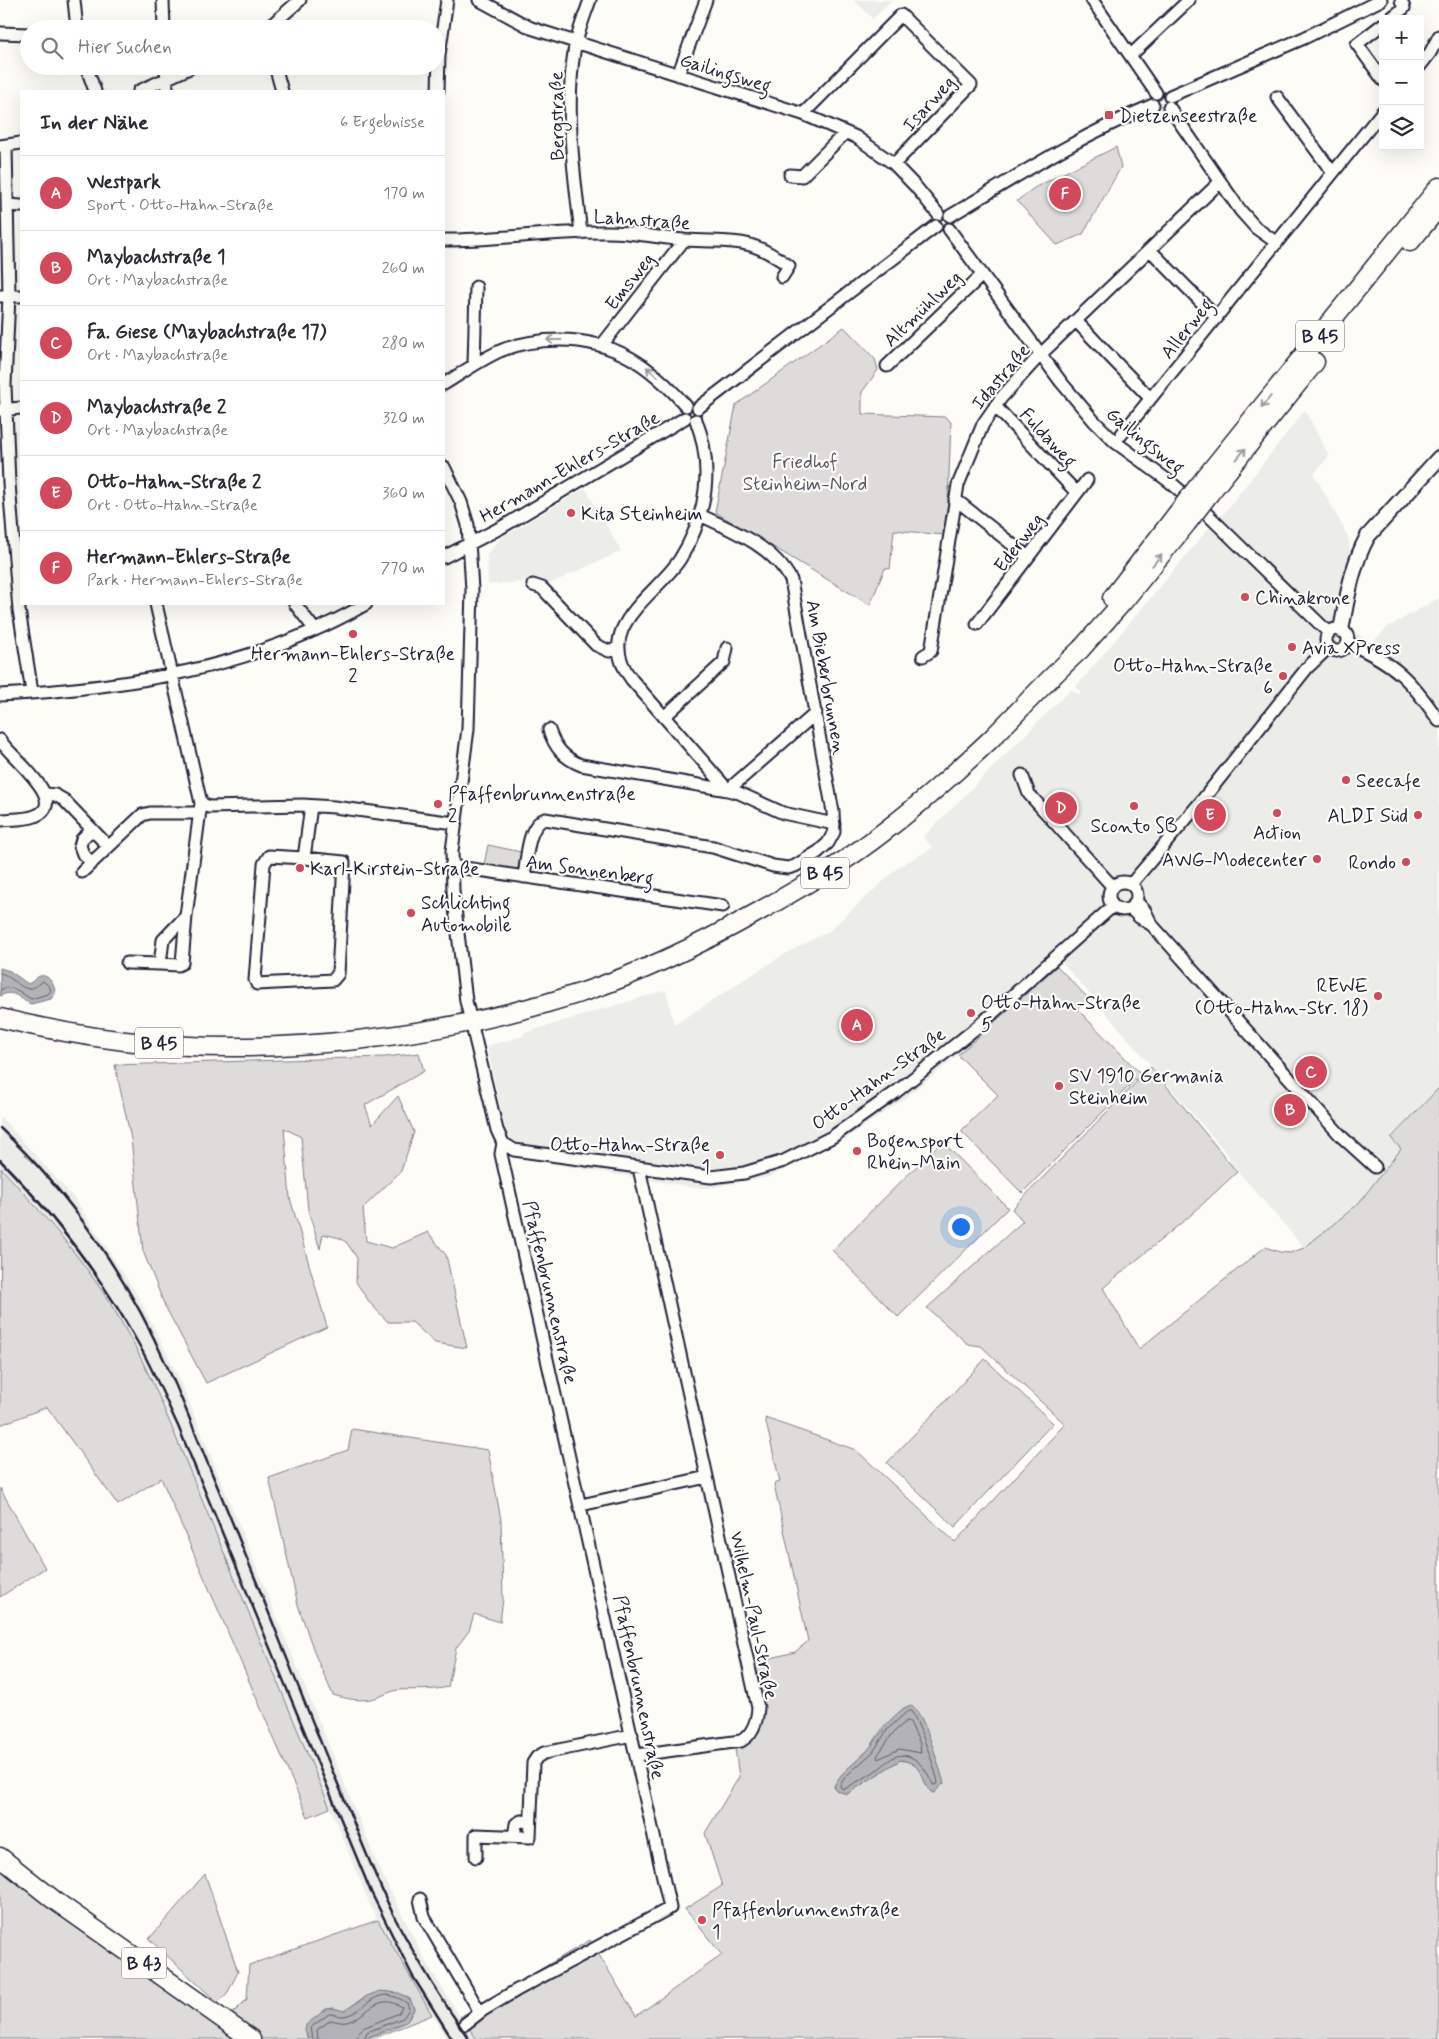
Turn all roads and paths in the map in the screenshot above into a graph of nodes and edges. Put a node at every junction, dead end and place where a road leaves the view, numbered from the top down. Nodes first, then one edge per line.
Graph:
1 (74, 0) edge
2 (163, 0) edge
3 (447, 0) edge
4 (479, 0) edge
5 (590, 0) edge
6 (706, 0) edge
7 (1092, 0) edge
8 (1189, 0) edge
9 (1381, 0) edge
10 (1401, 0) edge
11 (297, 3) edge
12 (1395, 15) edge
13 (75, 20) edge
14 (164, 20) edge
15 (277, 20) edge
16 (284, 20) edge
17 (444, 20) edge
18 (1379, 27) edge
19 (0, 33) edge
20 (20, 34) edge
21 (1439, 36) edge
22 (576, 43) junction
23 (1131, 55) junction
24 (1424, 61) edge
25 (1379, 74) edge
26 (89, 75) edge
27 (167, 75) edge
28 (175, 75) edge
29 (273, 75) edge
30 (278, 75) edge
31 (439, 75) edge
32 (678, 75) junction
33 (167, 79) junction
34 (282, 89) edge
35 (95, 90) edge
36 (142, 90) edge
37 (168, 90) edge
38 (438, 90) edge
39 (1156, 93) junction
40 (1277, 97) dead end
41 (1170, 101) junction
42 (1153, 105) junction
43 (803, 114) junction
44 (1379, 116) edge
45 (845, 133) junction
46 (20, 143) edge
47 (3, 146) edge
48 (894, 164) junction
49 (790, 174) dead end
50 (1332, 174) junction
51 (1220, 182) junction
52 (1439, 186) edge
53 (8, 205) junction
54 (20, 206) edge
55 (1439, 208) edge
56 (938, 214) junction
57 (950, 216) junction
58 (936, 226) junction
59 (949, 229) junction
60 (581, 233) junction
61 (445, 240) edge
62 (684, 240) junction
63 (1277, 243) junction
64 (1150, 250) junction
65 (982, 275) junction
66 (782, 277) dead end
67 (476, 288) dead end
68 (4, 296) edge
69 (20, 296) edge
70 (1217, 318) junction
71 (1076, 321) junction
72 (602, 345) junction
73 (1041, 354) junction
74 (474, 365) junction
75 (887, 366) dead end
76 (445, 383) edge
77 (1150, 398) junction
78 (995, 406) junction
79 (20, 408) edge
80 (3, 410) edge
81 (692, 413) junction
82 (1121, 435) dead end
83 (1439, 458) edge
84 (445, 469) edge
85 (1087, 480) dead end
86 (1205, 489) junction
87 (1077, 492) junction
88 (955, 498) junction
89 (700, 515) junction
90 (470, 542) junction
91 (445, 556) edge
92 (1028, 557) junction
93 (534, 585) dead end
94 (156, 605) edge
95 (295, 605) edge
96 (364, 605) edge
97 (977, 624) dead end
98 (315, 630) junction
99 (1335, 631) junction
100 (1348, 643) junction
101 (1329, 647) junction
102 (619, 648) junction
103 (728, 648) dead end
104 (923, 656) dead end
105 (172, 676) junction
106 (32, 692) junction
107 (0, 695) edge
108 (816, 713) junction
109 (664, 717) junction
110 (1439, 721) edge
111 (549, 730) dead end
112 (0, 740) edge
113 (1022, 774) dead end
114 (728, 790) junction
115 (46, 794) junction
116 (311, 806) junction
117 (201, 808) junction
118 (0, 820) edge
119 (455, 823) junction
120 (834, 824) junction
121 (92, 829) junction
122 (108, 846) junction
123 (304, 858) junction
124 (92, 863) junction
125 (451, 866) junction
126 (82, 872) dead end
127 (524, 877) junction
128 (1131, 884) junction
129 (1112, 886) junction
130 (1133, 905) junction
131 (723, 906) dead end
132 (1113, 906) junction
133 (186, 916) junction
134 (127, 962) dead end
135 (160, 964) junction
136 (0, 1018) edge
137 (471, 1022) junction
138 (503, 1143) junction
139 (1375, 1167) dead end
140 (639, 1168) junction
141 (707, 1477) junction
142 (581, 1505) junction
143 (632, 1735) junction
144 (637, 1755) junction
145 (0, 1857) edge
146 (476, 1857) dead end
147 (420, 1899) dead end
148 (480, 2012) junction
149 (465, 2024) dead end
150 (251, 2039) edge

1 - 13 street
2 - 14 street
3 - 17 street
4 - 22 street, Gailingsweg
5 - 22 street, Bergstraße
6 - 32 street
7 - 23 street
8 - 23 street
9 - 41 street
10 - 12 street
11 - 15 street
11 - 16 street
18 - 25 street
19 - 20 street
21 - 24 street
22 - 32 street, Gailingsweg
22 - 60 street, Bergstraße
23 - 39 street
26 - 35 street
27 - 33 street
28 - 33 street
29 - 34 street
30 - 34 street
31 - 38 street
32 - 43 street, Gailingsweg
33 - 36 street
33 - 37 street
39 - 41 street
39 - 42 street
40 - 50 street
41 - 42 street
41 - 51 street
42 - 57 street
43 - 45 street, Gailingsweg
43 - 48 street, Isarweg
44 - 50 street, Allerweg
45 - 48 street, Gailingsweg
45 - 49 street
46 - 47 street
47 - 53 street
48 - 56 street, Gailingsweg
50 - 63 street, Allerweg
51 - 63 street
51 - 64 street, Idastraße
52 -> 86 main road, B 45
53 - 54 street
53 - 68 street
86 -> 55 main road, B 45
56 - 57 street
56 - 58 street
57 - 59 street
58 - 59 street
58 - 81 street, Hermann-Ehlers-Straße
59 - 65 street, Gailingsweg
60 - 61 street, Lahnstraße
60 - 62 street, Lahnstraße
62 - 66 street, Lahnstraße
62 - 72 street, Emsweg
63 - 70 street, Allerweg
64 - 70 street
64 - 71 street, Idastraße
65 - 73 street, Gailingsweg
65 - 75 street, Altmühlweg
67 - 74 street
68 - 69 street
68 - 80 street
70 - 77 street, Allerweg
71 - 73 street, Idastraße
71 - 77 street
72 -> 74 street
81 -> 72 street
73 - 78 street, Idastraße
73 - 99 street, Gailingsweg
74 - 76 street
77 - 82 street, Allerweg
78 - 87 street, Fuldaweg
78 - 88 street, Idastraße
79 - 80 street
80 - 106 street
81 - 89 street
81 - 90 street, Hermann-Ehlers-Straße
83 - 99 street
84 - 90 street, Pfaffenbrunnenstraße
85 - 87 street, Ederweg
86 - 137 main road, B 45, bridge
87 - 92 street, Ederweg
88 - 92 street
88 - 104 street, Idastraße
89 - 102 street
89 - 108 street, Am Bieberbrunnen
90 - 91 street, Hermann-Ehlers-Straße
90 - 119 street, Pfaffenbrunnenstraße
92 - 97 street, Ederweg
93 - 102 street
94 - 105 street
95 - 98 street
96 - 98 street
98 - 105 street
99 - 100 street
99 - 101 street
100 - 101 street
100 - 110 street
101 - 128 street
102 - 109 street
103 - 109 street
105 - 106 street
105 - 117 street
106 - 107 street
108 - 114 street
108 - 120 street, Am Bieberbrunnen
109 - 114 street
111 - 114 street
112 - 115 street
113 - 129 street
114 - 120 street
115 - 118 street
115 - 121 street
116 - 117 street
116 - 119 street
116 - 123 street
117 - 122 street
117 - 133 street
119 - 125 street, Pfaffenbrunnenstraße
120 - 127 street
121 - 122 street
121 - 124 street
122 - 124 street
123 - 123 street
124 - 126 street
125 - 127 street, Am Sonnenberg
125 - 137 street, Pfaffenbrunnenstraße
127 - 131 street, Am Sonnenberg
128 - 129 street
128 - 130 street
129 - 132 street
130 - 132 street
130 - 139 street
132 - 140 street, Otto-Hahn-Straße
133 - 135 street
133 - 135 street
134 - 135 street
136 - 137 main road, B 45
137 - 138 street, Pfaffenbrunnenstraße
138 - 140 street, Otto-Hahn-Straße
138 - 142 street, Pfaffenbrunnenstraße
140 - 141 street, Wilhelm-Paul-Straße
141 - 142 street
141 - 144 street, Wilhelm-Paul-Straße
142 - 143 street, Pfaffenbrunnenstraße
143 - 144 street, Pfaffenbrunnenstraße
143 - 146 street
144 - 148 street, Pfaffenbrunnenstraße
145 - 150 main road, B 43
147 - 148 street
148 - 149 street, Pfaffenbrunnenstraße

